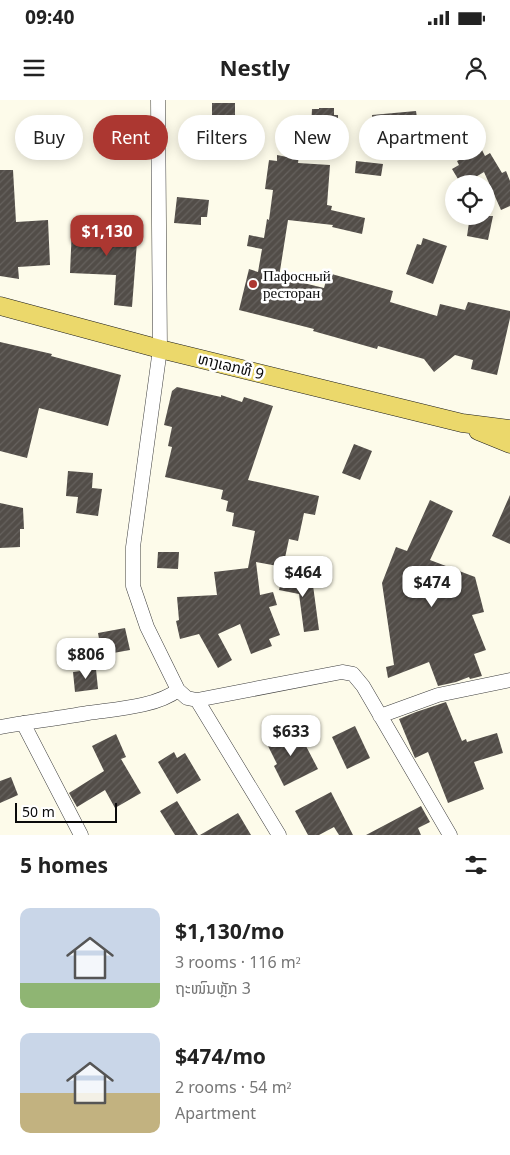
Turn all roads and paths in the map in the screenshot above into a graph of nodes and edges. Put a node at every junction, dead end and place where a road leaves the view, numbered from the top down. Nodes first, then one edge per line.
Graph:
1 (158, 100) edge
2 (0, 306) edge
3 (160, 348) junction
4 (462, 423) junction
5 (510, 429) edge
6 (510, 444) edge
7 (510, 680) edge
8 (178, 690) junction
9 (197, 700) junction
10 (380, 716) junction
11 (23, 723) junction
12 (0, 727) edge
13 (82, 835) edge
14 (279, 835) edge
15 (450, 835) edge

1 - 3 street
2 - 3 main road, ທາງເລກທີ 9
3 - 4 main road, ທາງເລກທີ 9
3 - 8 street
4 - 5 main road, ທາງເລກທີ 9
4 - 6 main road, ທາງເລກທີ 9
7 - 10 street
8 - 9 street
8 - 11 street
9 - 10 street
9 - 14 street
10 - 15 street
11 - 12 street
11 - 13 street

